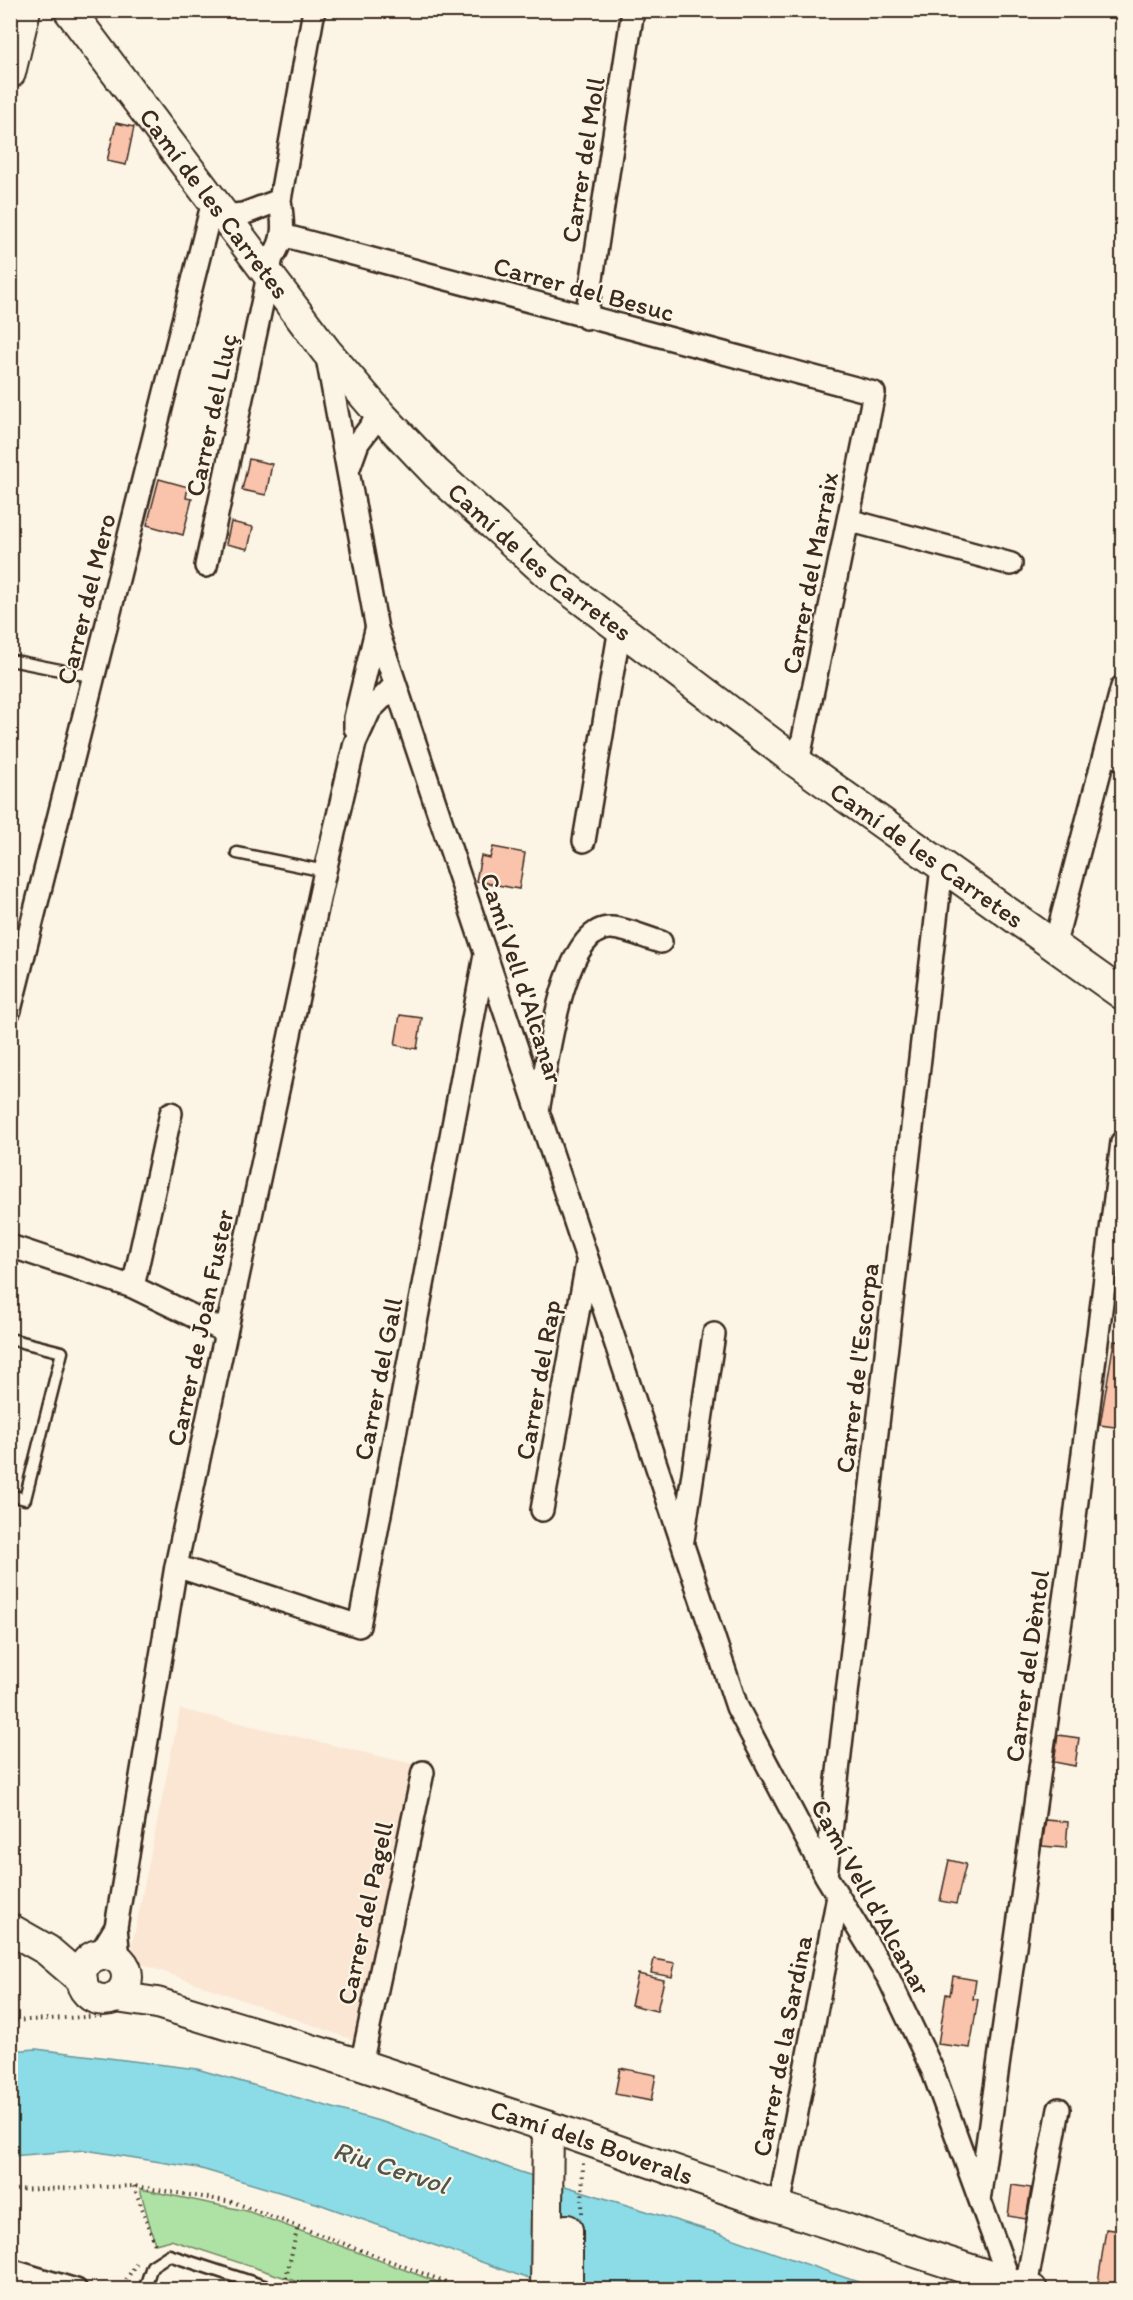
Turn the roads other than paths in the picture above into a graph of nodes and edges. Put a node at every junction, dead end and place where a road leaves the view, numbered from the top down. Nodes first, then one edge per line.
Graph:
1 (25, 10) edge
2 (69, 10) edge
3 (314, 10) edge
4 (633, 10) edge
5 (10, 74) edge
6 (280, 200) junction
7 (219, 208) junction
8 (282, 235) junction
9 (269, 275) junction
10 (586, 318) junction
11 (326, 351) junction
12 (874, 393) joint
13 (376, 420) junction
14 (338, 423) junction
15 (348, 469) junction
16 (848, 520) junction
17 (1011, 564) dead end
18 (206, 566) dead end
19 (621, 628) junction
20 (377, 629) junction
21 (15, 661) dead end
22 (95, 677) junction
23 (394, 681) junction
24 (1122, 687) edge
25 (359, 701) junction
26 (404, 711) junction
27 (355, 743) junction
28 (1114, 756) edge
29 (798, 763) junction
30 (584, 841) dead end
31 (237, 854) dead end
32 (942, 867) junction
33 (325, 872) junction
34 (661, 942) dead end
35 (1054, 947) junction
36 (485, 953) junction
37 (1122, 994) edge
38 (10, 1010) edge
39 (538, 1111) junction
40 (171, 1113) dead end
41 (1122, 1142) edge
42 (10, 1246) edge
43 (588, 1260) junction
44 (133, 1287) junction
45 (226, 1332) junction
46 (714, 1334) dead end
47 (10, 1339) edge
48 (10, 1496) edge
49 (542, 1510) dead end
50 (682, 1544) junction
51 (176, 1566) junction
52 (423, 1772) dead end
53 (826, 1876) junction
54 (838, 1896) junction
55 (10, 1929) edge
56 (106, 1977) junction
57 (361, 2065) junction
58 (1059, 2109) dead end
59 (558, 2142) junction
60 (980, 2196) junction
61 (779, 2207) junction
62 (10, 2270) edge
63 (1022, 2286) edge
64 (71, 2289) edge
65 (144, 2289) edge
66 (276, 2289) edge
67 (546, 2289) edge
68 (567, 2289) edge

1 - 5 street
2 - 7 street, Camí de les Carretes
3 - 6 street
4 - 10 street, Carrer del Moll
6 - 7 street
6 - 8 street
7 - 9 street, Camí de les Carretes
7 - 22 street, Carrer del Mero
8 - 9 street, Carrer del Lluç
8 - 10 street, Carrer del Besuc
9 - 11 street, Camí de les Carretes
9 - 18 street, Carrer del Lluç
10 - 12 street, Carrer del Besuc
11 - 13 street, Camí de les Carretes
11 - 14 street, Camí Vell d'Alcanar
12 - 16 street, Carrer del Marraix
13 - 14 street
13 - 15 street
13 - 19 street, Camí de les Carretes
14 - 15 street, Camí Vell d'Alcanar
15 - 20 street, Camí Vell d'Alcanar
16 - 17 street
16 - 29 street, Carrer del Marraix
19 - 29 street, Camí de les Carretes
19 - 30 street
20 - 23 street, Camí Vell d'Alcanar
20 - 25 street, Carrer de Joan Fuster
21 - 22 lane
22 - 38 street, Carrer del Mero
23 - 25 street
23 - 26 street, Camí Vell d'Alcanar
23 - 27 street, Carrer de Joan Fuster
24 - 28 street
25 - 27 street, Carrer de Joan Fuster
26 - 27 street, Carrer de Joan Fuster
26 - 36 street, Camí Vell d'Alcanar
27 - 33 street, Carrer de Joan Fuster
28 - 35 street
29 - 32 street, Camí de les Carretes
31 - 33 lane
32 - 35 street, Camí de les Carretes
32 - 53 street, Carrer de l'Escorpa
33 - 45 street, Carrer de Joan Fuster
34 - 39 street
35 - 37 street, Camí de les Carretes
36 - 39 street, Camí Vell d'Alcanar
36 - 51 street, Carrer del Gall
39 - 43 street, Camí Vell d'Alcanar
40 - 44 street
41 - 60 street, Carrer del Dèntol
42 - 44 street
43 - 49 street, Carrer del Rap
43 - 50 street, Camí Vell d'Alcanar
44 - 45 street
45 - 51 street, Carrer de Joan Fuster
46 - 50 street, Camí Vell d'Alcanar
47 - 48 lane
50 - 53 street, Camí Vell d'Alcanar
51 - 56 street, Carrer de Joan Fuster
52 - 57 street, Carrer del Pagell
53 - 54 street, Camí Vell d'Alcanar
54 - 60 street, Camí Vell d'Alcanar
54 - 61 street, Carrer de la Sardina
55 - 56 street, Camí dels Boverals
56 - 57 street, Camí dels Boverals
57 - 59 street, Camí dels Boverals
58 - 63 street
59 - 61 street, Camí dels Boverals
59 - 67 street
59 - 68 street
60 - 63 street, Camí Vell d'Alcanar
61 - 63 street, Camí dels Boverals
62 - 64 street
65 - 66 lane

